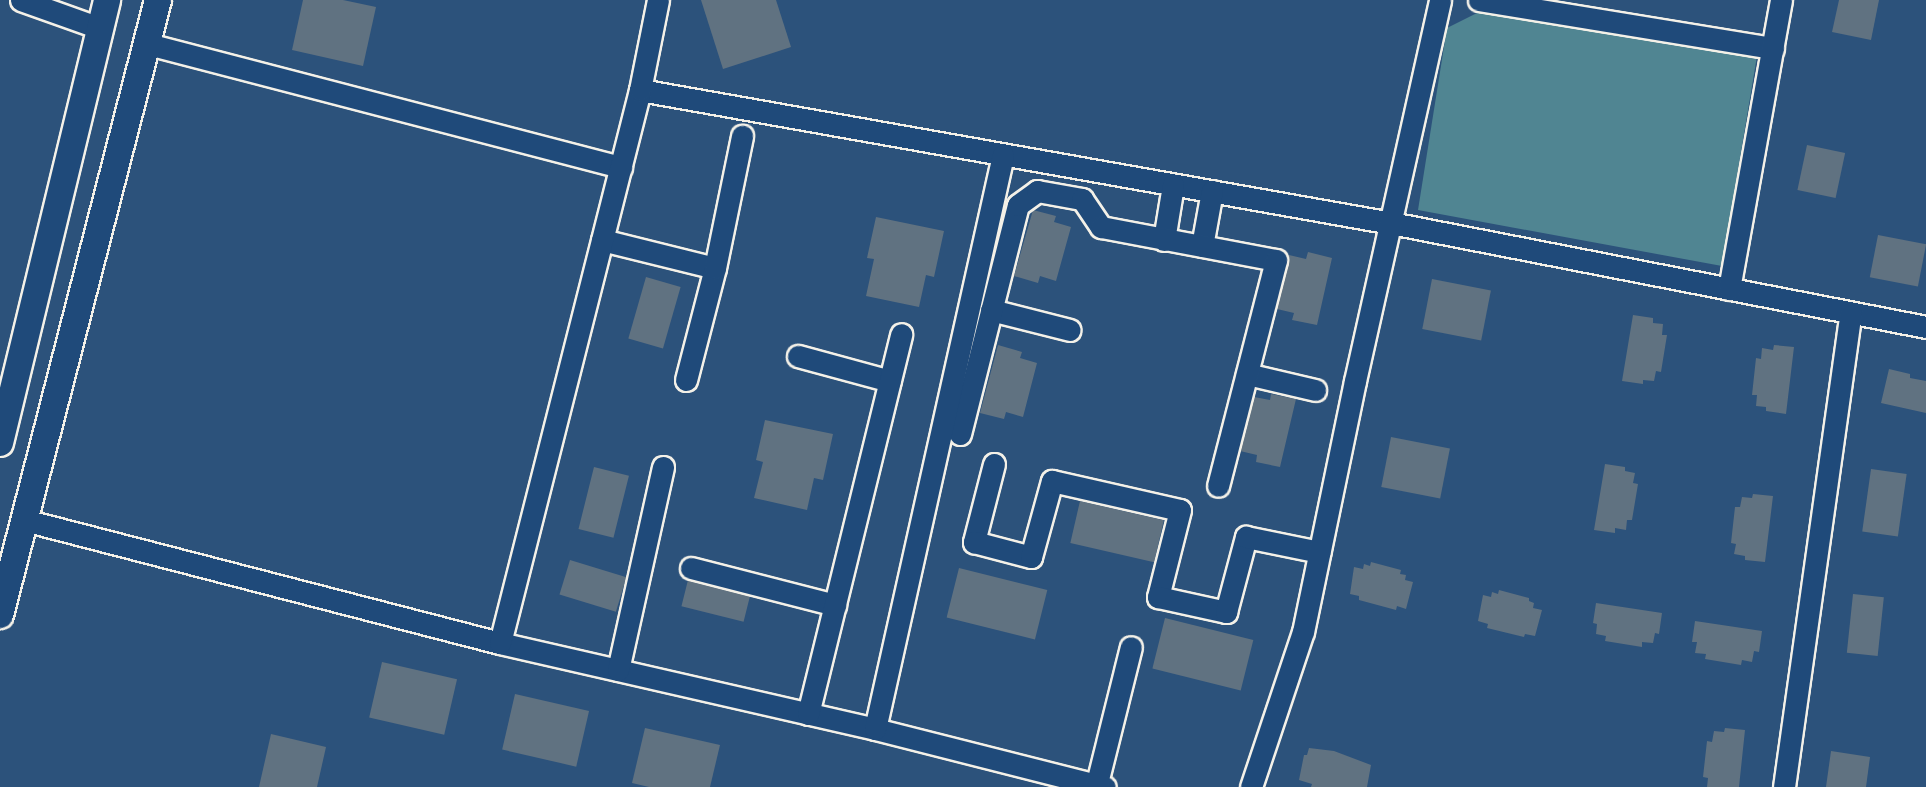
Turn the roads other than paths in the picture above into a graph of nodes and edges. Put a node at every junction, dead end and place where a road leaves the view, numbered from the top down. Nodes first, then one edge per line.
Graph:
1 (21, 0) edge
2 (107, 0) edge
3 (158, 0) edge
4 (658, 0) edge
5 (1440, 0) edge
6 (1479, 0) edge
7 (1781, 0) edge
8 (99, 28) junction
9 (148, 44) junction
10 (1773, 48) junction
11 (640, 90) junction
12 (742, 136) dead end
13 (1003, 155) junction
14 (621, 167) junction
15 (1173, 184) junction
16 (1212, 191) junction
17 (1391, 223) junction
18 (602, 240) junction
19 (1164, 240) junction
20 (1202, 246) junction
21 (715, 268) junction
22 (1729, 289) junction
23 (991, 310) junction
24 (1851, 313) junction
25 (1926, 327) edge
26 (1070, 330) dead end
27 (901, 334) dead end
28 (798, 356) dead end
29 (1247, 374) junction
30 (686, 380) dead end
31 (890, 381) junction
32 (1314, 390) dead end
33 (960, 434) dead end
34 (0, 443) edge
35 (994, 464) dead end
36 (663, 467) dead end
37 (1218, 486) dead end
38 (24, 520) junction
39 (1319, 552) junction
40 (691, 568) dead end
41 (835, 605) junction
42 (0, 615) edge
43 (500, 643) junction
44 (1131, 647) dead end
45 (618, 670) junction
46 (808, 714) junction
47 (875, 729) junction
48 (1099, 786) edge
49 (1251, 787) edge
50 (1784, 787) edge

1 - 8 street
2 - 8 main road
3 - 9 main road
4 - 11 street
5 - 17 street
6 - 10 street
7 - 10 street
8 - 34 main road
9 - 14 street
9 - 38 main road
10 - 22 street
11 - 13 street
11 - 14 street
12 - 21 street
13 - 15 street
13 - 47 street
14 - 18 street
15 - 16 street
15 - 19 street
16 - 17 street
16 - 20 street
17 - 22 street
17 - 39 street
18 - 21 street
18 - 43 street
19 - 20 street
19 - 23 street
20 - 29 street
21 - 30 street
22 - 24 street
23 - 26 street
23 - 33 street
24 - 25 street
24 - 50 street
27 - 31 street
28 - 31 street
29 - 32 street
29 - 37 street
31 - 41 street
35 - 39 street
36 - 45 street
38 - 42 main road
38 - 43 street
39 - 49 street
40 - 41 street
41 - 46 street
43 - 45 street
44 - 48 street
45 - 46 street
46 - 47 street
47 - 48 street

